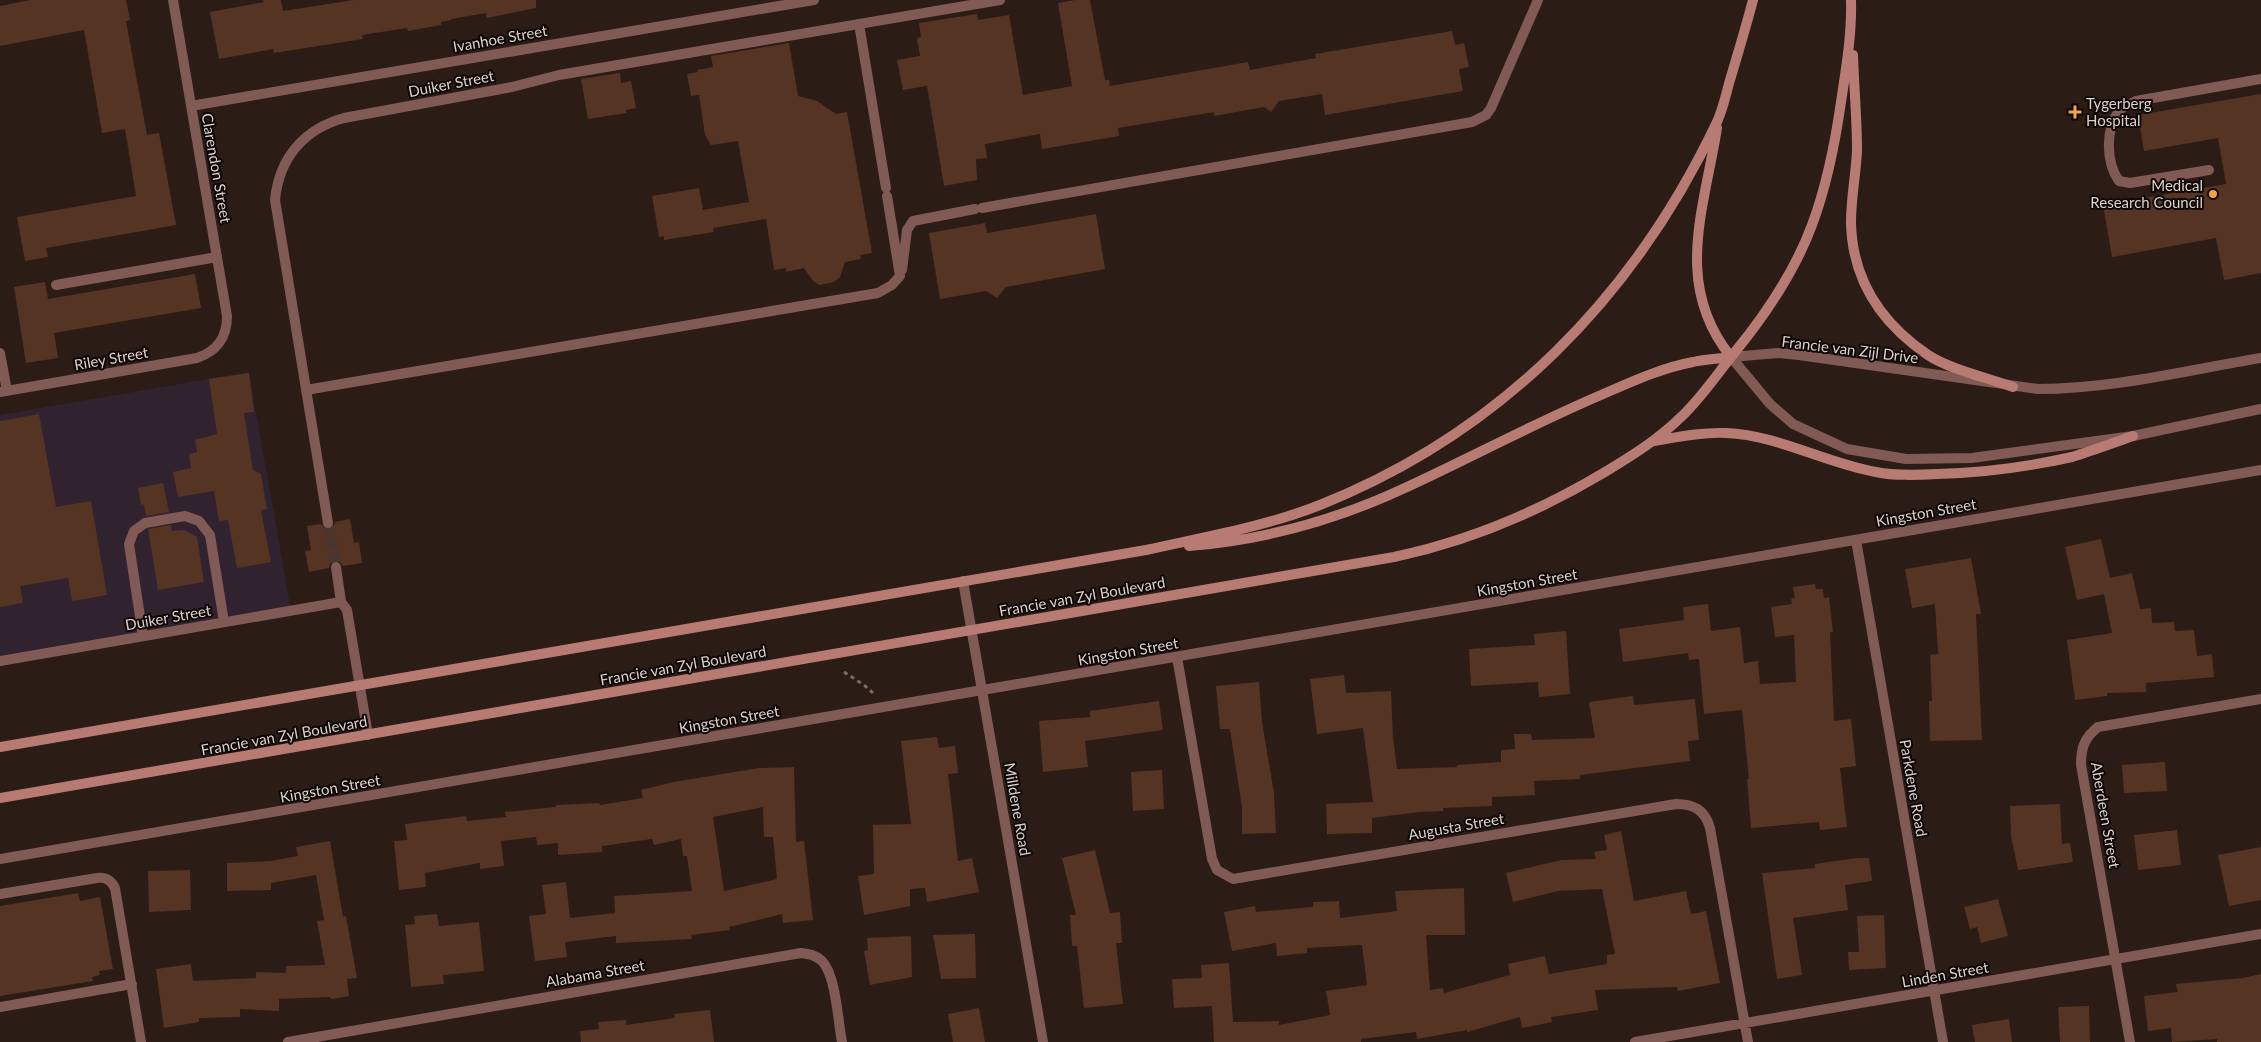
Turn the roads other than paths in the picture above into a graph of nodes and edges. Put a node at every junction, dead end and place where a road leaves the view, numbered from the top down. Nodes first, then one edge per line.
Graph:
1 (173, 0) edge
2 (814, 0) edge
3 (1000, 0) edge
4 (1538, 0) edge
5 (1753, 0) edge
6 (1851, 0) edge
7 (858, 24) junction
8 (1852, 29) junction
9 (2261, 79) edge
10 (191, 106) junction
11 (1718, 120) junction
12 (2209, 170) dead end
13 (217, 257) junction
14 (900, 276) junction
15 (56, 285) dead end
16 (222, 341) joint
17 (0, 353) edge
18 (1731, 357) junction
19 (2261, 358) edge
20 (2013, 387) junction
21 (306, 390) junction
22 (3, 391) edge
23 (2261, 410) edge
24 (2133, 436) junction
25 (1653, 441) junction
26 (2261, 470) edge
27 (328, 523) tunnel mouth
28 (1856, 540) junction
29 (1146, 550) junction
30 (336, 567) tunnel mouth
31 (963, 581) junction
32 (341, 602) junction
33 (224, 622) junction
34 (971, 630) junction
35 (143, 636) junction
36 (1177, 657) junction
37 (0, 661) edge
38 (359, 685) junction
39 (982, 691) junction
40 (2261, 699) edge
41 (368, 735) junction
42 (0, 747) edge
43 (0, 798) edge
44 (0, 860) edge
45 (0, 894) edge
46 (2261, 934) edge
47 (2116, 959) junction
48 (132, 984) junction
49 (1934, 991) junction
50 (0, 1007) edge
51 (1745, 1023) junction
52 (141, 1042) edge
53 (288, 1042) edge
54 (842, 1042) edge
55 (1044, 1042) edge
56 (1634, 1042) edge
57 (1748, 1042) edge
58 (1943, 1042) edge
59 (2130, 1042) edge

1 - 10 street, Clarendon Street
2 - 10 street, Ivanhoe Street
3 - 7 street, Duiker Street
4 - 14 street
5 - 11 main road
6 - 8 main road, Francie van Zyl Boulevard
7 - 14 street
7 - 21 street, Duiker Street
8 - 18 main road, Francie van Zyl Boulevard
8 - 20 main road
9 - 12 street
10 - 13 street, Clarendon Street
11 - 18 main road
11 - 29 main road
13 - 15 street
13 - 16 street, Clarendon Street
14 - 21 street
16 - 22 street, Riley Street
17 - 22 street
18 - 20 street, Francie van Zijl Drive
18 - 24 street
18 - 25 main road, Francie van Zyl Boulevard
18 - 29 main road
19 - 20 street, Francie van Zijl Drive
21 - 27 street, Duiker Street
23 - 24 street
24 - 25 main road
25 - 34 main road, Francie van Zyl Boulevard
26 - 28 street, Kingston Street
28 - 36 street, Kingston Street
28 - 49 street, Parkdene Road
29 - 31 main road
30 - 32 street
31 - 34 street, Milldene Road
31 - 38 main road
32 - 33 street, Duiker Street
32 - 38 street
33 - 35 street, Duiker Street
33 - 35 street
34 - 39 street, Milldene Road
34 - 41 main road, Francie van Zyl Boulevard
35 - 37 street, Duiker Street
36 - 39 street, Kingston Street
36 - 51 street, Augusta Street
38 - 41 street
38 - 42 main road
39 - 44 street, Kingston Street
39 - 55 street, Milldene Road
40 - 47 street, Aberdeen Street
41 - 43 main road, Francie van Zyl Boulevard
45 - 48 street
46 - 47 street, Linden Street
47 - 49 street, Linden Street
47 - 59 street, Aberdeen Street
48 - 50 street
48 - 52 street
49 - 51 street, Linden Street
49 - 58 street, Parkdene Road
51 - 56 street, Linden Street
51 - 57 street, Augusta Street
53 - 54 street, Alabama Street

